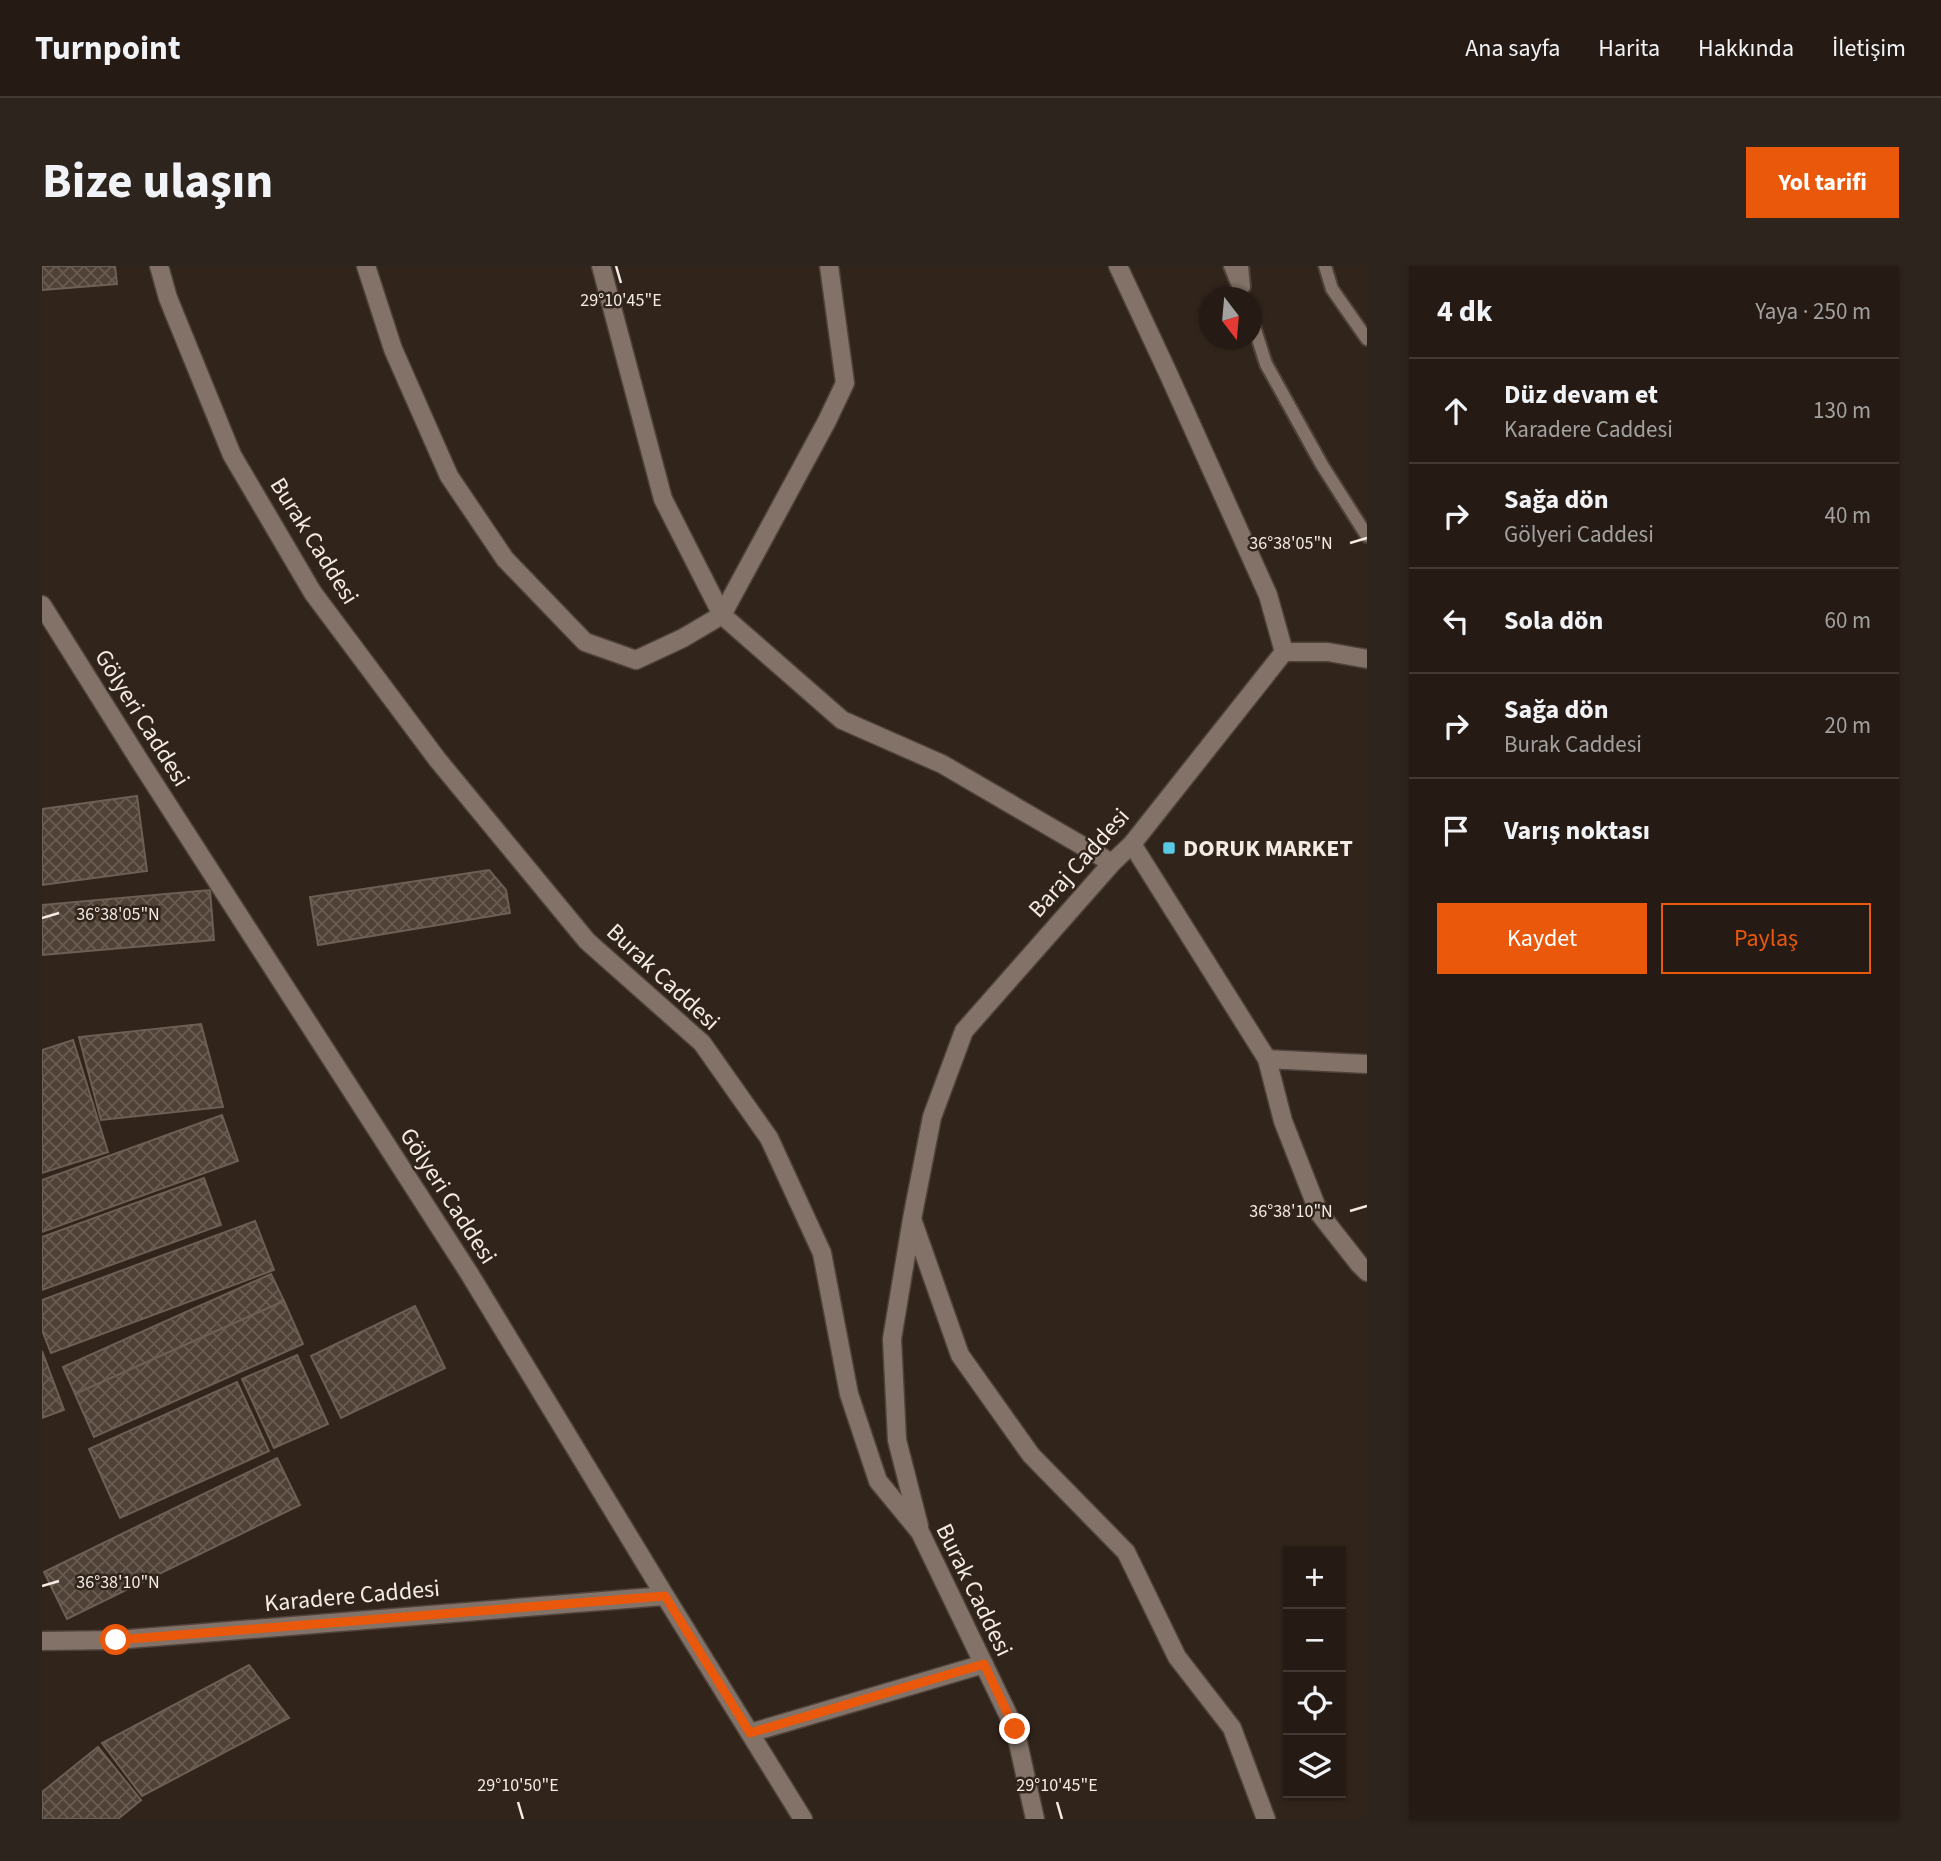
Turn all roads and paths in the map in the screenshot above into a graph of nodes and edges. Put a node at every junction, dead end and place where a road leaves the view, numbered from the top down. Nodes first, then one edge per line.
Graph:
1 (159, 266) edge
2 (366, 266) edge
3 (601, 266) edge
4 (829, 266) edge
5 (1118, 266) edge
6 (1230, 266) edge
7 (1242, 266) edge
8 (1325, 266) edge
9 (1239, 287) edge
10 (1243, 287) edge
11 (1367, 339) edge
12 (1261, 350) edge
13 (1367, 536) edge
14 (42, 605) edge
15 (722, 615) junction
16 (1284, 652) junction
17 (1367, 659) edge
18 (1132, 844) junction
19 (1112, 863) junction
20 (1267, 1059) junction
21 (1367, 1064) edge
22 (912, 1219) junction
23 (1367, 1272) edge
24 (920, 1532) junction
25 (665, 1596) junction
26 (42, 1642) edge
27 (984, 1664) junction
28 (750, 1733) junction
29 (803, 1819) edge
30 (1035, 1819) edge
31 (1266, 1819) edge

1 - 24 street, Burak Caddesi
2 - 15 street
3 - 15 street
4 - 15 street
5 - 16 street
6 - 9 lane
7 - 10 lane
8 - 11 lane
12 - 13 lane
14 - 25 street, Gölyeri Caddesi
15 - 19 street
16 - 17 street
16 - 18 street, Baraj Caddesi
18 - 19 street, Baraj Caddesi
18 - 20 street
19 - 22 street, Baraj Caddesi
20 - 21 street
20 - 23 street
22 - 24 street, Baraj Caddesi
22 - 31 street
24 - 27 street, Burak Caddesi
25 - 26 street, Karadere Caddesi
25 - 28 street, Gölyeri Caddesi
27 - 28 street
27 - 30 street, Burak Caddesi
28 - 29 street, Gölyeri Caddesi

